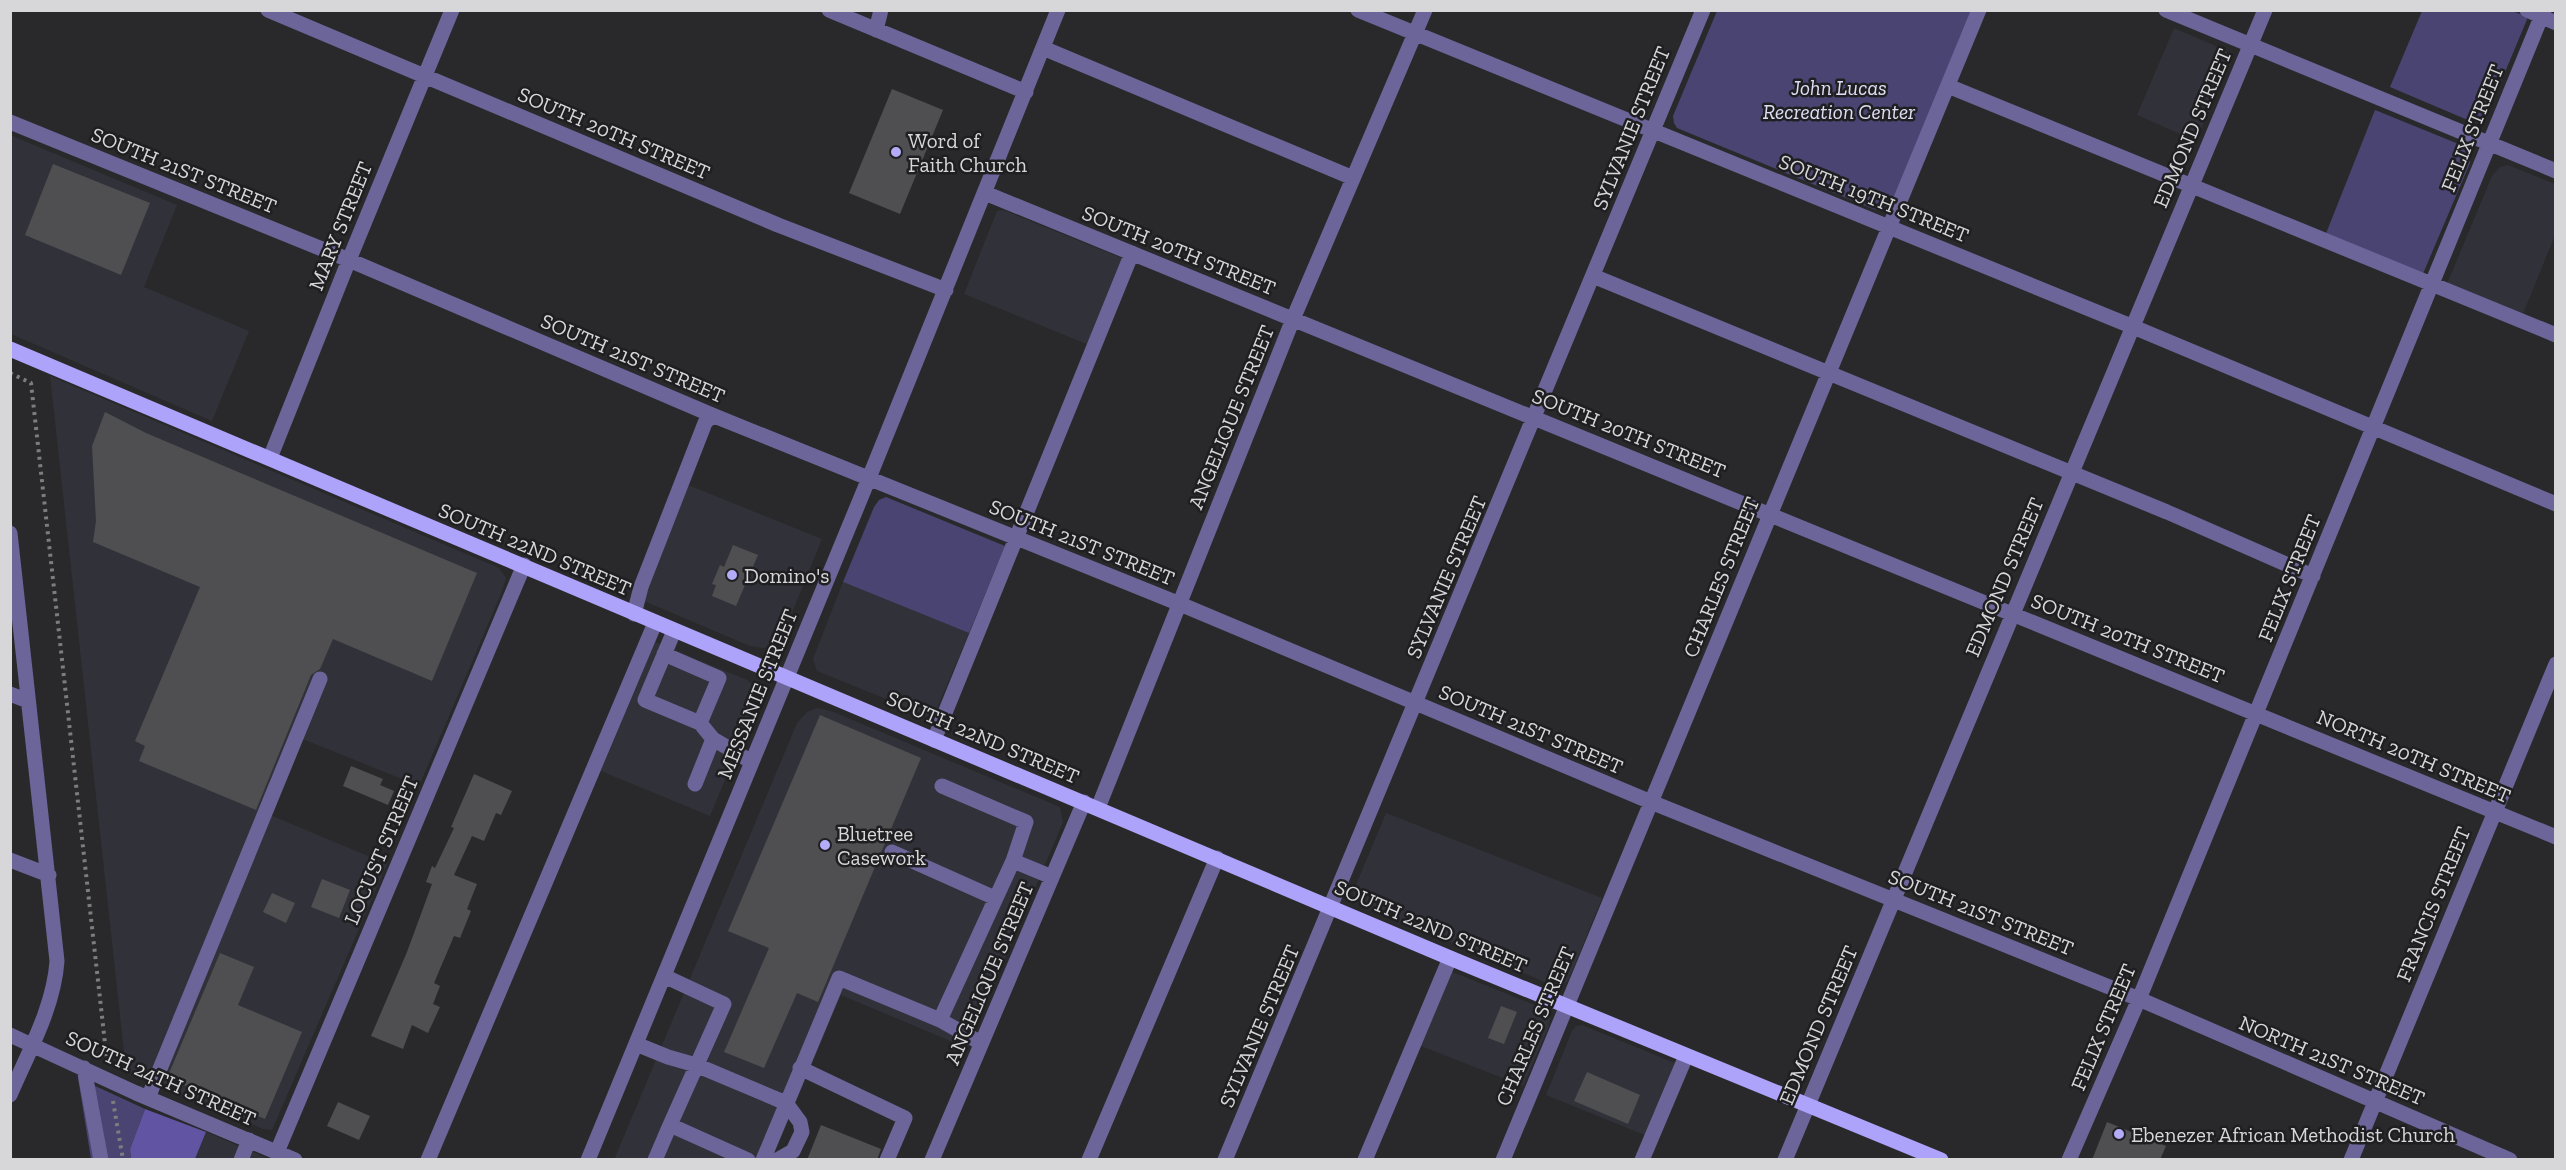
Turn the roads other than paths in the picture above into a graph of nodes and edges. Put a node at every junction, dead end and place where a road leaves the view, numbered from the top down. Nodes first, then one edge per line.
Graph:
1 (268, 10) edge
2 (452, 10) edge
3 (829, 10) edge
4 (881, 10) edge
5 (1058, 10) edge
6 (1358, 10) edge
7 (1425, 10) edge
8 (1703, 10) edge
9 (1979, 10) edge
10 (2166, 10) edge
11 (2265, 10) edge
12 (2526, 10) edge
13 (2547, 17) edge
14 (876, 30) junction
15 (1416, 34) junction
16 (2250, 45) junction
17 (1043, 48) junction
18 (425, 76) junction
19 (1948, 86) junction
20 (1026, 92) junction
21 (10, 122) edge
22 (1653, 131) junction
23 (2488, 143) junction
24 (2556, 171) edge
25 (1353, 178) junction
26 (2190, 186) junction
27 (985, 193) junction
28 (1889, 227) junction
29 (1132, 253) junction
30 (349, 260) junction
31 (1593, 276) junction
32 (2430, 285) junction
33 (946, 290) junction
34 (1293, 319) junction
35 (2131, 326) junction
36 (2556, 335) edge
37 (10, 349) edge
38 (1828, 374) junction
39 (712, 415) junction
40 (1535, 418) junction
41 (2373, 427) junction
42 (270, 458) junction
43 (2070, 472) junction
44 (869, 478) junction
45 (2556, 504) edge
46 (1770, 514) junction
47 (10, 533) edge
48 (1017, 538) junction
49 (524, 565) junction
50 (2313, 576) junction
51 (1180, 604) junction
52 (634, 614) junction
53 (2012, 614) junction
54 (655, 623) junction
55 (674, 631) junction
56 (664, 654) junction
57 (2556, 664) edge
58 (787, 677) junction
59 (320, 679) dead end
60 (10, 694) edge
61 (28, 701) junction
62 (1416, 703) junction
63 (2256, 713) junction
64 (700, 723) junction
65 (713, 739) junction
66 (934, 740) junction
67 (752, 762) junction
68 (695, 784) dead end
69 (942, 786) dead end
70 (1651, 802) junction
71 (1091, 805) junction
72 (2493, 812) junction
73 (2556, 837) edge
74 (892, 852) dead end
75 (1217, 858) junction
76 (10, 860) edge
77 (1013, 861) junction
78 (49, 875) junction
79 (1052, 877) junction
80 (995, 898) junction
81 (1893, 899) junction
82 (1332, 906) junction
83 (1450, 958) junction
84 (664, 976) junction
85 (2139, 999) junction
86 (1566, 1006) junction
87 (940, 1020) junction
88 (10, 1035) edge
89 (981, 1043) junction
90 (32, 1044) junction
91 (636, 1044) junction
92 (1686, 1056) junction
93 (696, 1065) junction
94 (84, 1068) junction
95 (800, 1068) junction
96 (10, 1095) edge
97 (148, 1098) junction
98 (786, 1102) junction
99 (2375, 1102) junction
100 (1807, 1105) junction
101 (670, 1125) junction
102 (249, 1140) junction
103 (277, 1152) junction
104 (1931, 1158) edge
105 (101, 1160) edge
106 (241, 1160) edge
107 (295, 1160) edge
108 (428, 1160) edge
109 (588, 1160) edge
110 (655, 1160) edge
111 (748, 1160) edge
112 (763, 1160) edge
113 (777, 1160) edge
114 (887, 1160) edge
115 (932, 1160) edge
116 (1089, 1160) edge
117 (1225, 1160) edge
118 (1365, 1160) edge
119 (1503, 1160) edge
120 (1642, 1160) edge
121 (1785, 1160) edge
122 (2069, 1160) edge
123 (2351, 1160) edge
124 (2510, 1160) edge

1 - 18 street, SOUTH 20TH STREET
2 - 18 street, MARY STREET
3 - 14 street
4 - 14 street
5 - 17 street, MESSANIE STREET
6 - 15 street, SOUTH 19TH STREET
7 - 15 street, ANGELIQUE STREET
8 - 22 street, SYLVANIE STREET
9 - 19 street, CHARLES STREET
10 - 16 street
11 - 16 street, EDMOND STREET
12 - 13 street
13 - 23 street, FELIX STREET
14 - 20 street
15 - 22 street, SOUTH 19TH STREET
15 - 25 street, ANGELIQUE STREET
16 - 23 street
16 - 26 street, EDMOND STREET
17 - 20 street, MESSANIE STREET
17 - 25 street
18 - 30 street, MARY STREET
18 - 33 street, SOUTH 20TH STREET
19 - 26 street
19 - 28 street, CHARLES STREET
20 - 27 street, MESSANIE STREET
21 - 30 street, SOUTH 21ST STREET
22 - 28 street, SOUTH 19TH STREET
22 - 31 street, SYLVANIE STREET
23 - 24 street
23 - 32 street, FELIX STREET
25 - 34 street, ANGELIQUE STREET
26 - 32 street
26 - 35 street, EDMOND STREET
27 - 29 street, SOUTH 20TH STREET
27 - 33 street, MESSANIE STREET
28 - 35 street, SOUTH 19TH STREET
28 - 38 street, CHARLES STREET
29 - 34 street, SOUTH 20TH STREET
29 - 48 street
30 - 39 street, SOUTH 21ST STREET
30 - 42 street, MARY STREET
31 - 38 street
31 - 40 street, SYLVANIE STREET
32 - 36 street
32 - 41 street, FELIX STREET
33 - 44 street, MESSANIE STREET
34 - 40 street, SOUTH 20TH STREET
34 - 51 street, ANGELIQUE STREET
35 - 41 street, SOUTH 19TH STREET
35 - 43 street, EDMOND STREET
37 - 42 main road, SOUTH 22ND STREET
38 - 43 street
38 - 46 street, CHARLES STREET
39 - 44 street, SOUTH 21ST STREET
39 - 52 street
40 - 46 street, SOUTH 20TH STREET
40 - 62 street, SYLVANIE STREET
41 - 45 street, SOUTH 19TH STREET
41 - 50 street, FELIX STREET
42 - 49 main road, SOUTH 22ND STREET
43 - 50 street
43 - 53 street, EDMOND STREET
44 - 48 street, SOUTH 21ST STREET
44 - 58 street, MESSANIE STREET
46 - 53 street, SOUTH 20TH STREET
46 - 70 street, CHARLES STREET
47 - 61 street
48 - 51 street, SOUTH 21ST STREET
48 - 66 street
49 - 52 main road, SOUTH 22ND STREET
49 - 103 street, LOCUST STREET
50 - 63 street, FELIX STREET
51 - 62 street, SOUTH 21ST STREET
51 - 71 street, ANGELIQUE STREET
52 - 54 main road, SOUTH 22ND STREET
53 - 63 street, SOUTH 20TH STREET
53 - 81 street, EDMOND STREET
54 - 55 main road, SOUTH 22ND STREET
54 - 108 street
55 - 56 street
55 - 58 main road, SOUTH 22ND STREET
56 - 64 street
56 - 64 street
57 - 72 street, FRANCIS STREET
58 - 66 main road, SOUTH 22ND STREET
58 - 67 street, MESSANIE STREET
59 - 97 street
60 - 61 street
61 - 78 street
62 - 70 street, SOUTH 21ST STREET
62 - 82 street, SYLVANIE STREET
63 - 72 street, NORTH 20TH STREET
63 - 85 street, FELIX STREET
64 - 65 street
65 - 67 street
65 - 68 street
66 - 71 main road, SOUTH 22ND STREET
67 - 84 street, MESSANIE STREET
69 - 77 street
70 - 81 street, SOUTH 21ST STREET
70 - 86 street, CHARLES STREET
71 - 75 main road, SOUTH 22ND STREET
71 - 79 street, ANGELIQUE STREET
72 - 73 street, NORTH 20TH STREET
72 - 99 street, FRANCIS STREET
74 - 80 street
75 - 82 main road, SOUTH 22ND STREET
75 - 116 street
76 - 78 street
77 - 79 street
77 - 80 street
78 - 90 street
79 - 89 street, ANGELIQUE STREET
80 - 87 street
81 - 85 street, SOUTH 21ST STREET
81 - 100 street, EDMOND STREET
82 - 83 main road, SOUTH 22ND STREET
82 - 117 street, SYLVANIE STREET
83 - 86 main road, SOUTH 22ND STREET
83 - 118 street
84 - 91 street, MESSANIE STREET
84 - 93 street
85 - 99 street, NORTH 21ST STREET
85 - 122 street, FELIX STREET
86 - 92 main road, SOUTH 22ND STREET
86 - 119 street, CHARLES STREET
87 - 89 street
87 - 95 street
88 - 90 street, SOUTH 24TH STREET
89 - 115 street, ANGELIQUE STREET
90 - 94 street, SOUTH 24TH STREET
90 - 96 street
91 - 93 street
91 - 109 street, MESSANIE STREET
92 - 100 main road, SOUTH 22ND STREET
92 - 120 street
93 - 98 street
93 - 101 street
94 - 97 street, SOUTH 24TH STREET
94 - 105 street
95 - 98 street
95 - 114 street
97 - 102 street, SOUTH 24TH STREET
98 - 112 street
98 - 113 street
99 - 123 street, FRANCIS STREET
99 - 124 street, NORTH 21ST STREET
100 - 104 main road, SOUTH 22ND STREET
100 - 121 street, EDMOND STREET
101 - 110 street
101 - 111 street
102 - 103 street, SOUTH 24TH STREET
102 - 106 street
103 - 107 street, SOUTH 24TH STREET

